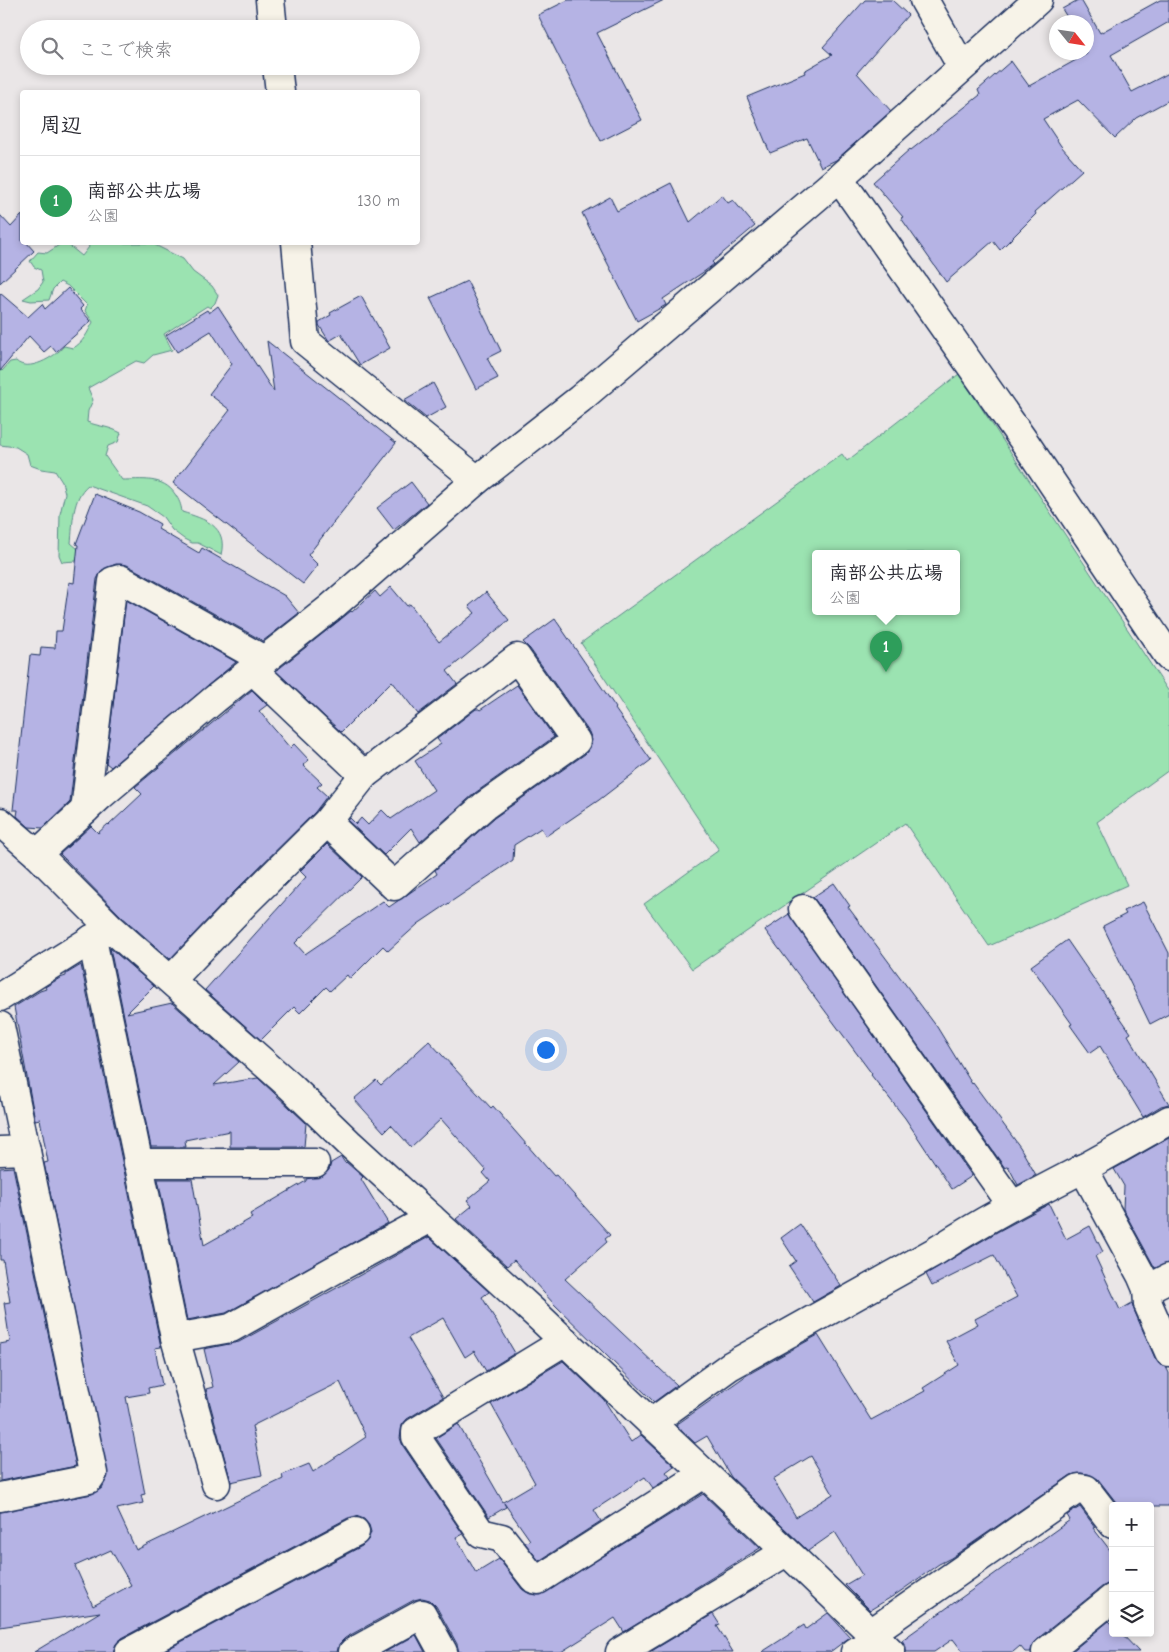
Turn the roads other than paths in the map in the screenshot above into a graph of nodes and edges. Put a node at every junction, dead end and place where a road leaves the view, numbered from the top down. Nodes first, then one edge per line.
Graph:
1 (270, 0) edge
2 (924, 0) edge
3 (1038, 0) edge
4 (273, 20) edge
5 (962, 67) junction
6 (278, 75) edge
7 (280, 90) edge
8 (838, 178) junction
9 (296, 245) edge
10 (477, 480) junction
11 (1169, 657) edge
12 (258, 665) junction
13 (364, 775) junction
14 (85, 810) junction
15 (0, 822) edge
16 (328, 822) junction
17 (37, 854) junction
18 (803, 909) dead end
19 (101, 933) junction
20 (171, 980) junction
21 (0, 997) edge
22 (0, 1026) edge
23 (1169, 1120) edge
24 (13, 1151) edge
25 (138, 1163) junction
26 (315, 1163) dead end
27 (1083, 1168) junction
28 (1012, 1205) junction
29 (431, 1218) junction
30 (1158, 1284) edge
31 (175, 1338) junction
32 (565, 1341) junction
33 (1169, 1352) edge
34 (651, 1423) junction
35 (704, 1474) junction
36 (216, 1484) dead end
37 (0, 1497) edge
38 (1109, 1519) edge
39 (355, 1532) dead end
40 (786, 1552) junction
41 (1109, 1601) edge
42 (873, 1644) edge
43 (129, 1652) edge
44 (353, 1652) edge
45 (442, 1652) edge
46 (620, 1652) edge
47 (1046, 1652) edge

1 - 4 street
2 - 5 street
3 - 5 street
5 - 8 street
6 - 7 street
8 - 10 street
8 - 11 street
9 - 10 street
10 - 12 street
12 - 13 street
12 - 14 street
12 - 14 street
13 - 16 street
13 - 16 street
14 - 17 street
15 - 17 street
16 - 20 street
17 - 19 street
18 - 28 street
19 - 20 street
19 - 21 street
19 - 25 street
20 - 29 street
22 - 24 street
23 - 27 street
24 - 37 street
25 - 26 street
25 - 31 street
27 - 28 street
27 - 30 street
28 - 34 street
29 - 31 street
29 - 32 street
30 - 33 street
31 - 36 street
32 - 34 street
32 - 35 street
34 - 35 street
35 - 40 street
38 - 42 street
39 - 43 street
40 - 42 street
40 - 46 street
41 - 47 street
44 - 45 street

